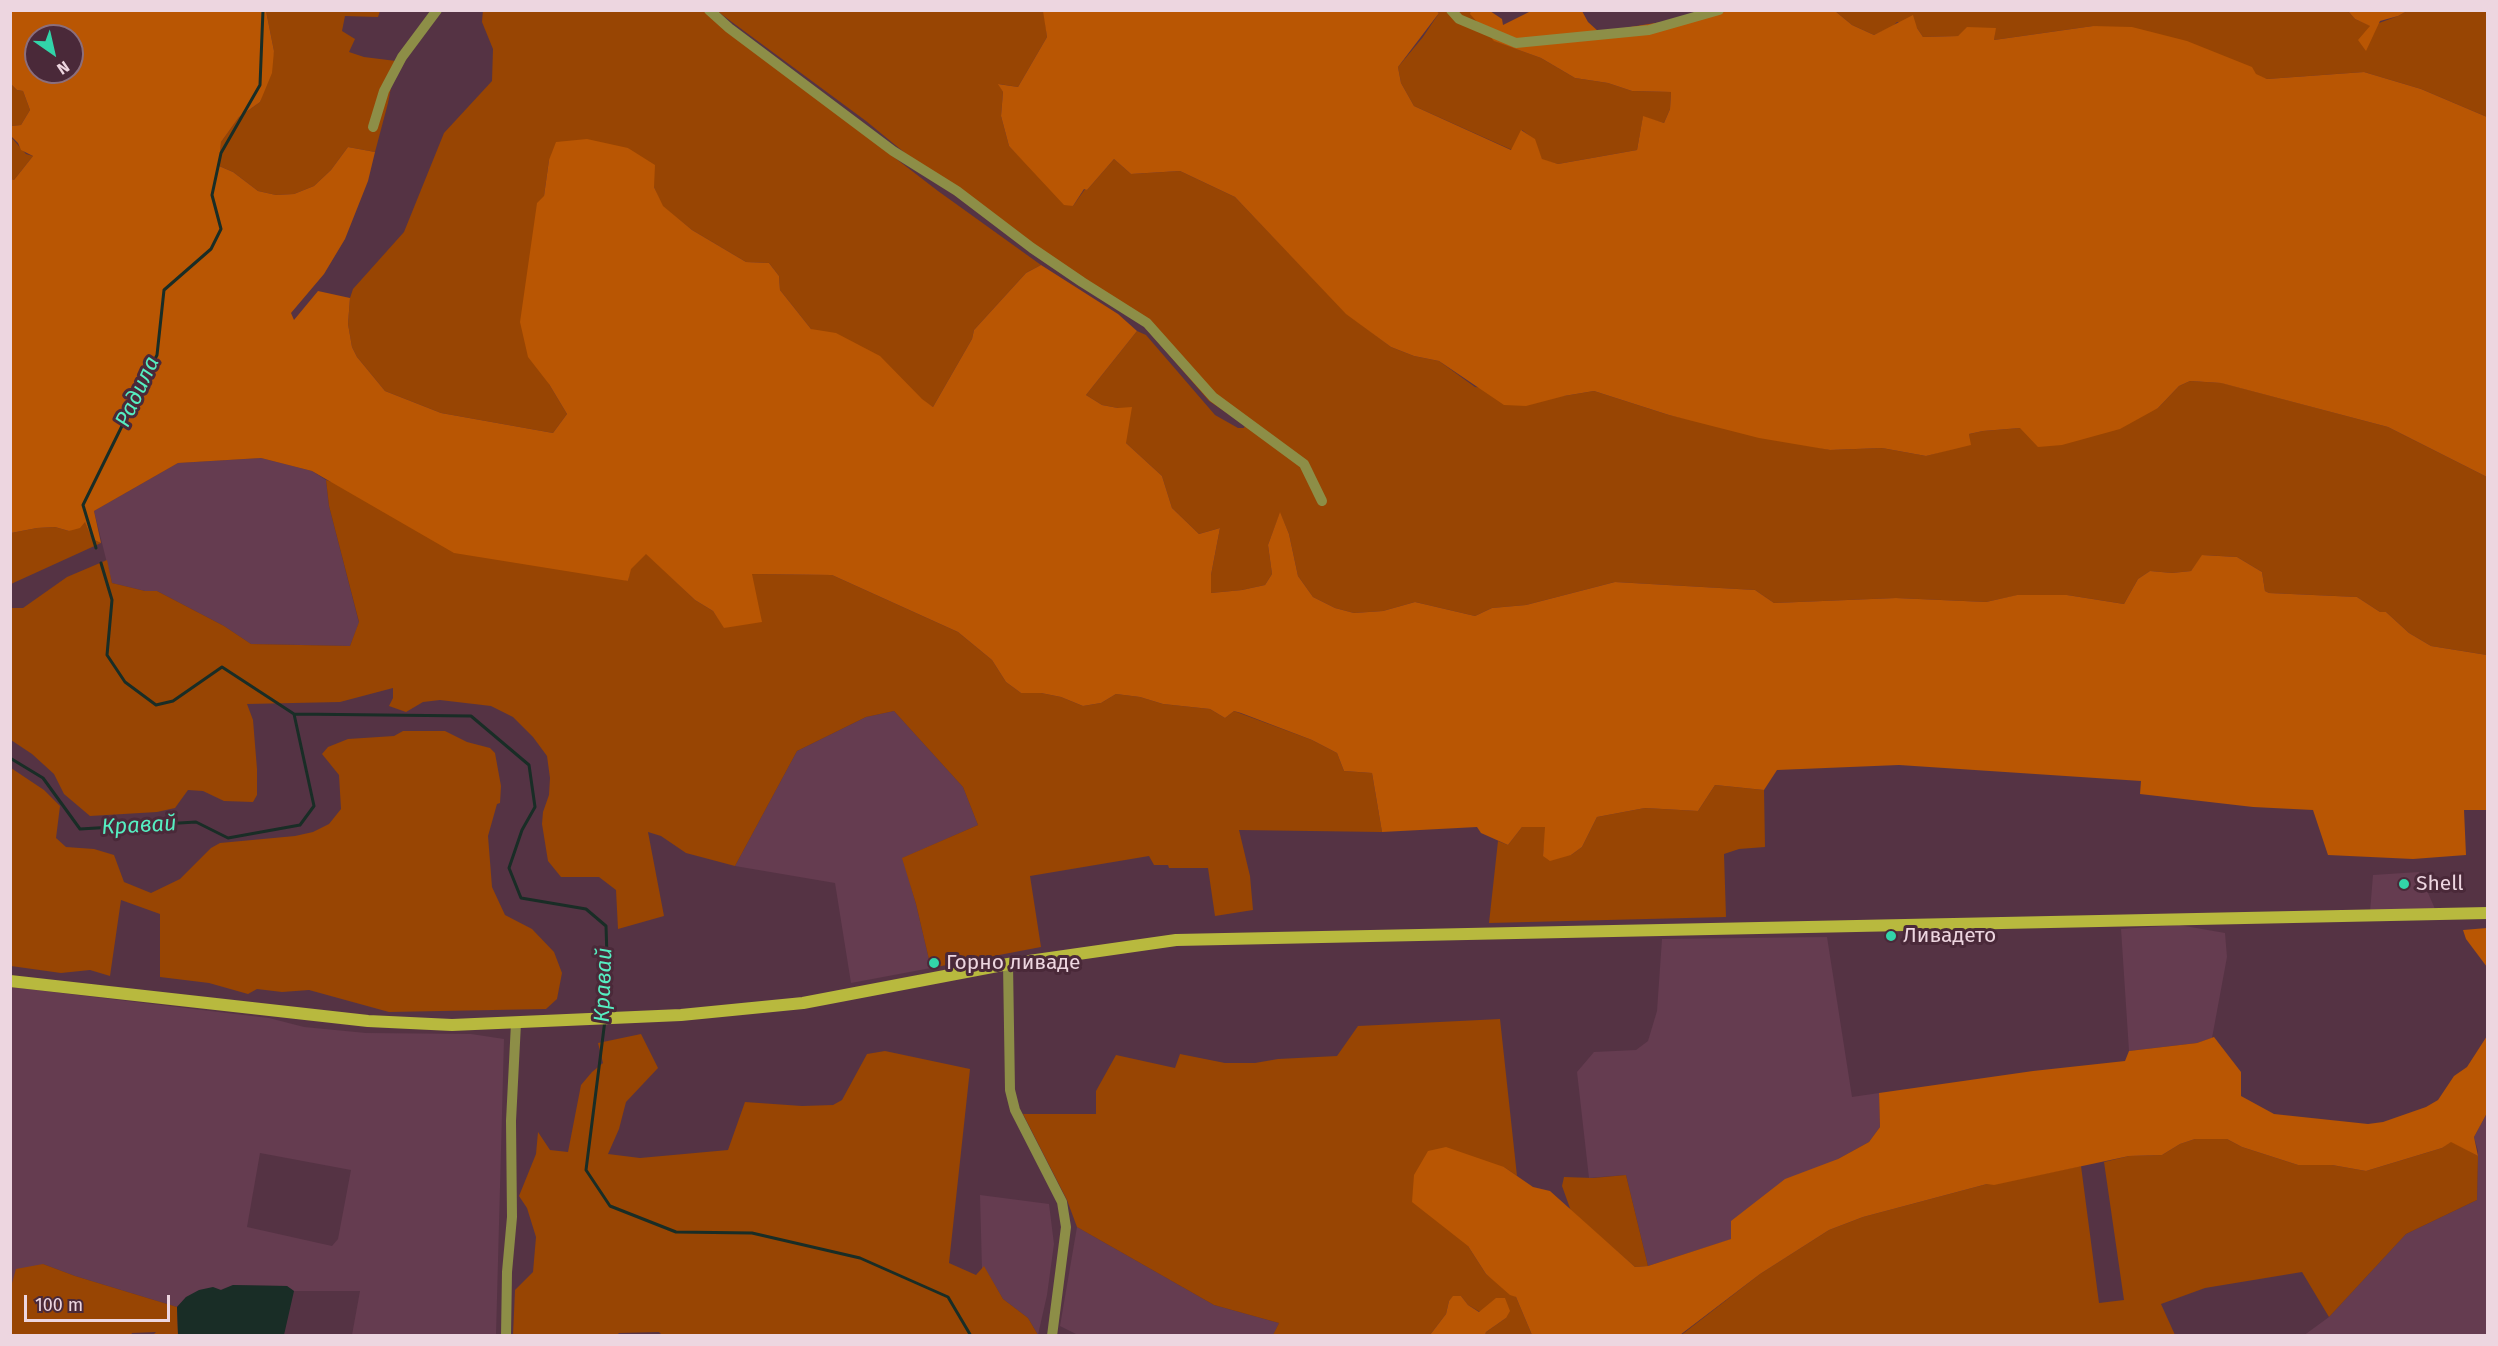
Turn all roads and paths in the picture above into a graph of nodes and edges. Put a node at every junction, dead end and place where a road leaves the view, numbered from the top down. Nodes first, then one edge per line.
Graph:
1 (436, 10) edge
2 (709, 10) edge
3 (1451, 10) edge
4 (1719, 10) edge
5 (373, 127) dead end
6 (1322, 501) dead end
7 (2487, 913) edge
8 (1008, 964) junction
9 (10, 981) edge
10 (516, 1023) junction
11 (506, 1335) edge
12 (1052, 1335) edge

1 - 5 street
2 - 6 street
3 - 4 street
7 - 8 street
8 - 10 street
8 - 12 street
9 - 10 street
10 - 11 street

